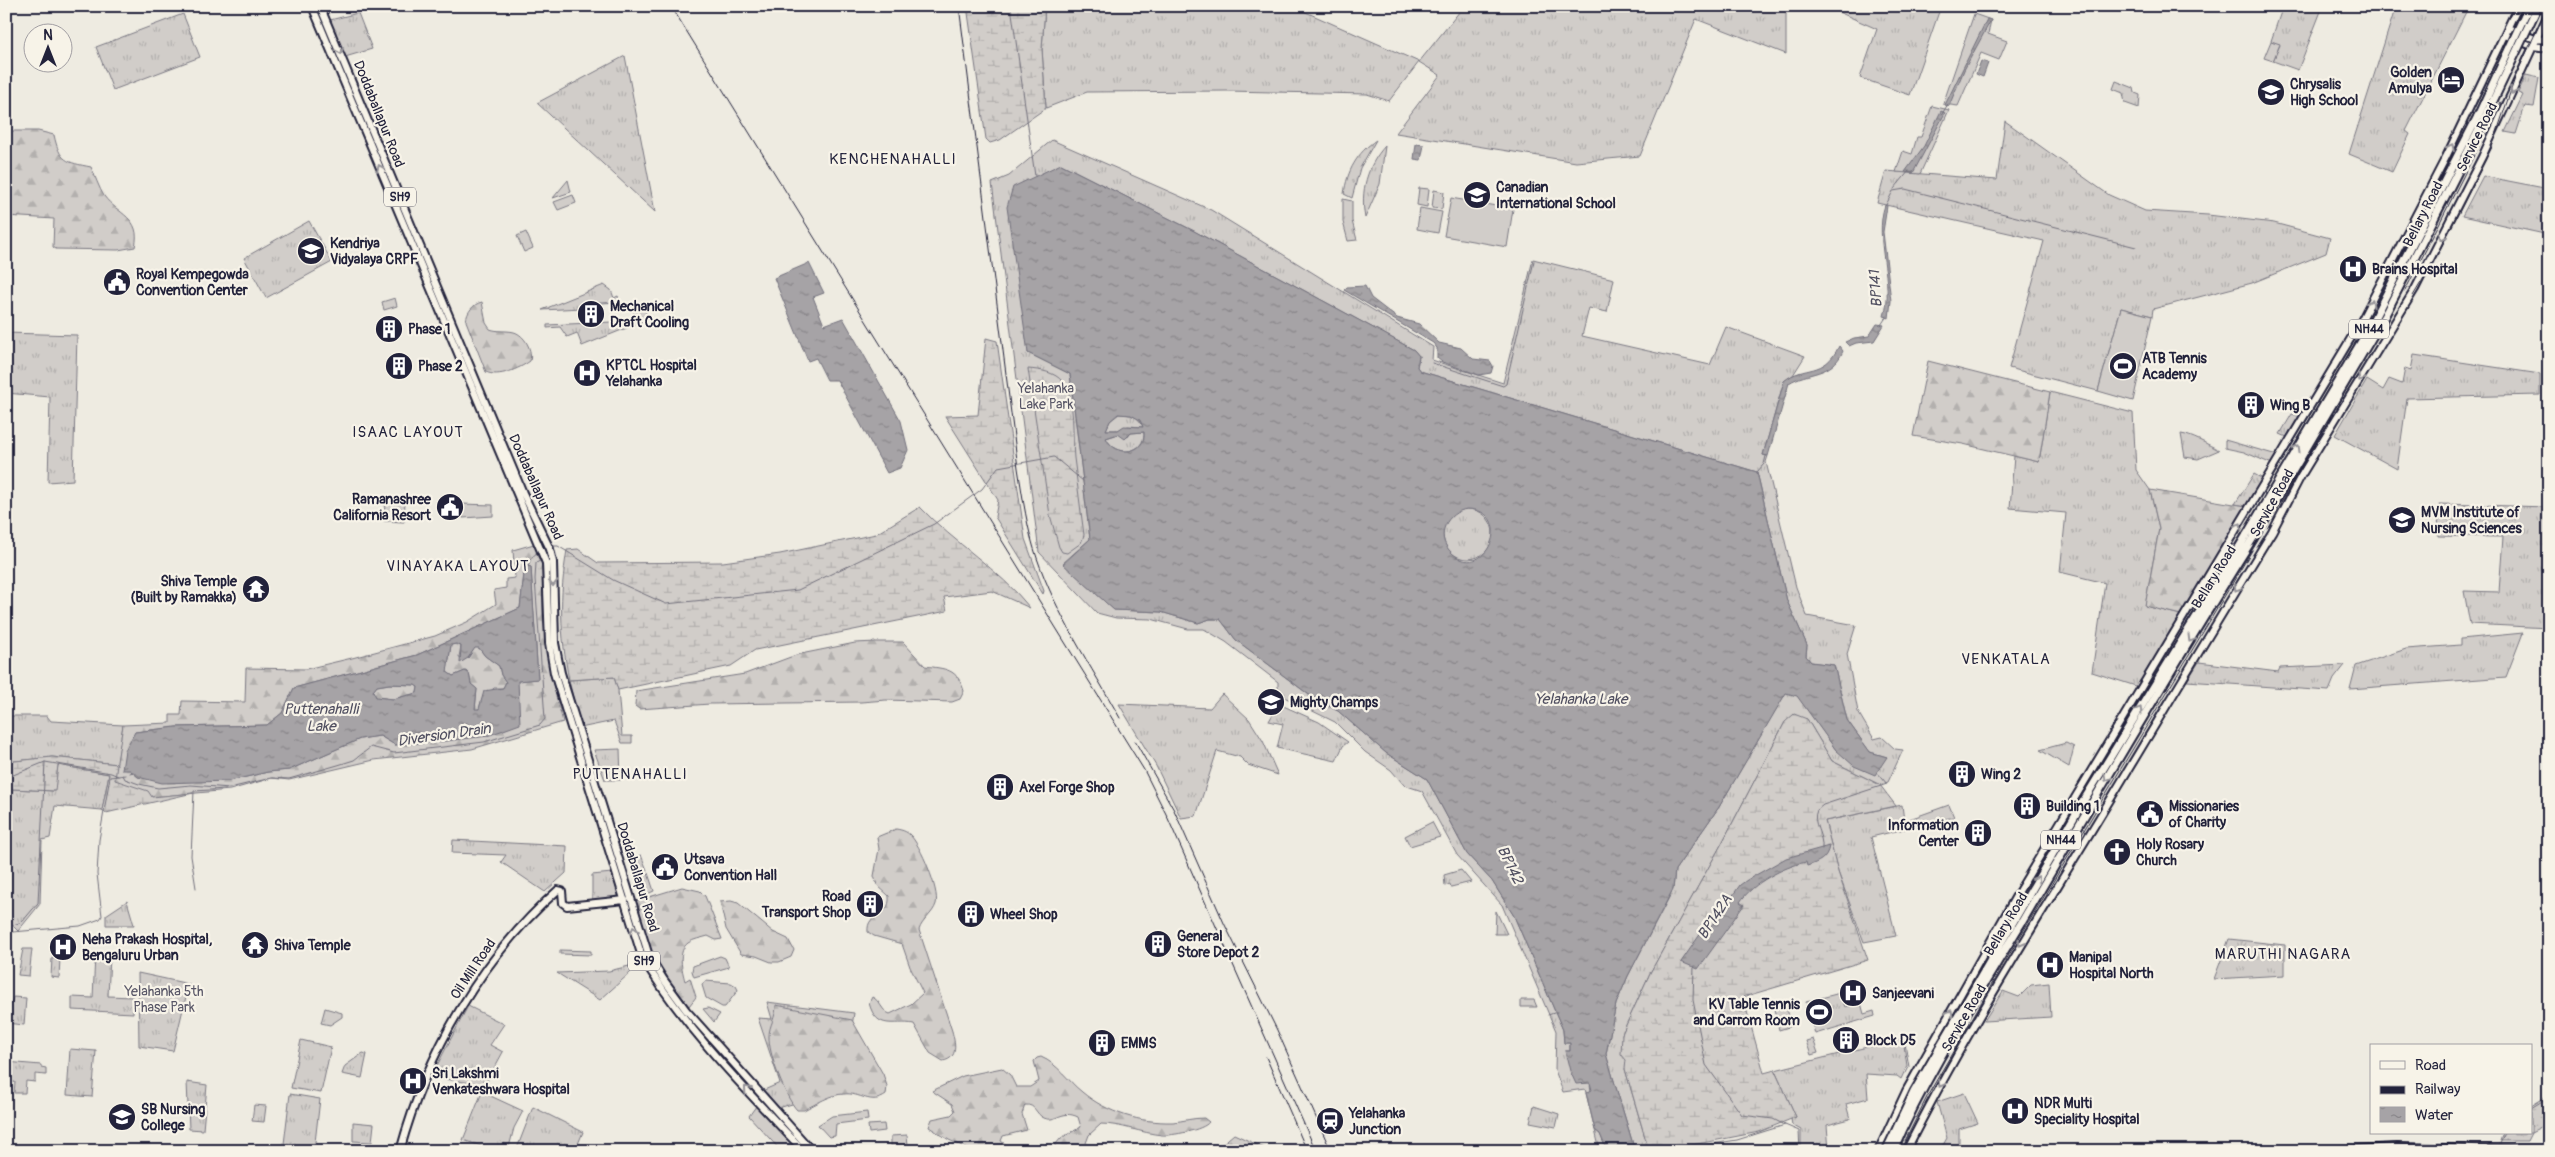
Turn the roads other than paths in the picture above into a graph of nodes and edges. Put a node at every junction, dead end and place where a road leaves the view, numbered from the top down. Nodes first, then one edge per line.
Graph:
1 (312, 6) edge
2 (320, 6) edge
3 (2518, 6) edge
4 (2530, 6) edge
5 (2538, 6) edge
6 (2549, 12) edge
7 (2508, 28) junction
8 (2504, 35) junction
9 (2535, 39) junction
10 (2549, 40) edge
11 (2532, 46) junction
12 (2549, 48) edge
13 (2481, 118) junction
14 (532, 522) junction
15 (2250, 537) junction
16 (551, 632) junction
17 (625, 900) junction
18 (685, 1014) junction
19 (1906, 1091) junction
20 (1929, 1105) junction
21 (2397, 1149) edge
22 (400, 1151) edge
23 (804, 1151) edge
24 (812, 1151) edge
25 (1878, 1151) edge
26 (1886, 1151) edge
27 (1893, 1151) edge
28 (1906, 1151) edge
29 (2319, 1151) edge
30 (2549, 1151) edge

14 -> 1 main road, Doddaballapur Road / SH9
2 -> 14 main road, Doddaballapur Road / SH9
3 - 7 main road
4 - 13 highway, Bellary Road / NH44, bridge
5 - 13 highway, Bellary Road / NH44, bridge
6 - 9 main road, Service Road
7 - 8 main road
7 - 9 main road
8 - 11 main road
19 -> 8 main road
9 - 10 main road
9 - 11 main road, Service Road
11 - 12 main road
11 -> 20 main road, Service Road
13 - 15 highway, Bellary Road / NH44
14 - 16 main road, Doddaballapur Road / SH9
26 -> 15 highway, Bellary Road / NH44, bridge
15 -> 27 highway, Bellary Road / NH44, bridge
16 - 17 main road, Doddaballapur Road / SH9
16 - 18 main road, Doddaballapur Road / SH9
18 -> 17 main road, Doddaballapur Road / SH9
17 - 22 main road, Oil Mill Road
23 -> 18 main road, Doddaballapur Road / SH9
18 - 24 main road, Doddaballapur Road / SH9
19 - 20 main road
19 - 25 main road
20 - 28 main road, Service Road
21 - 29 main road
21 - 30 main road

